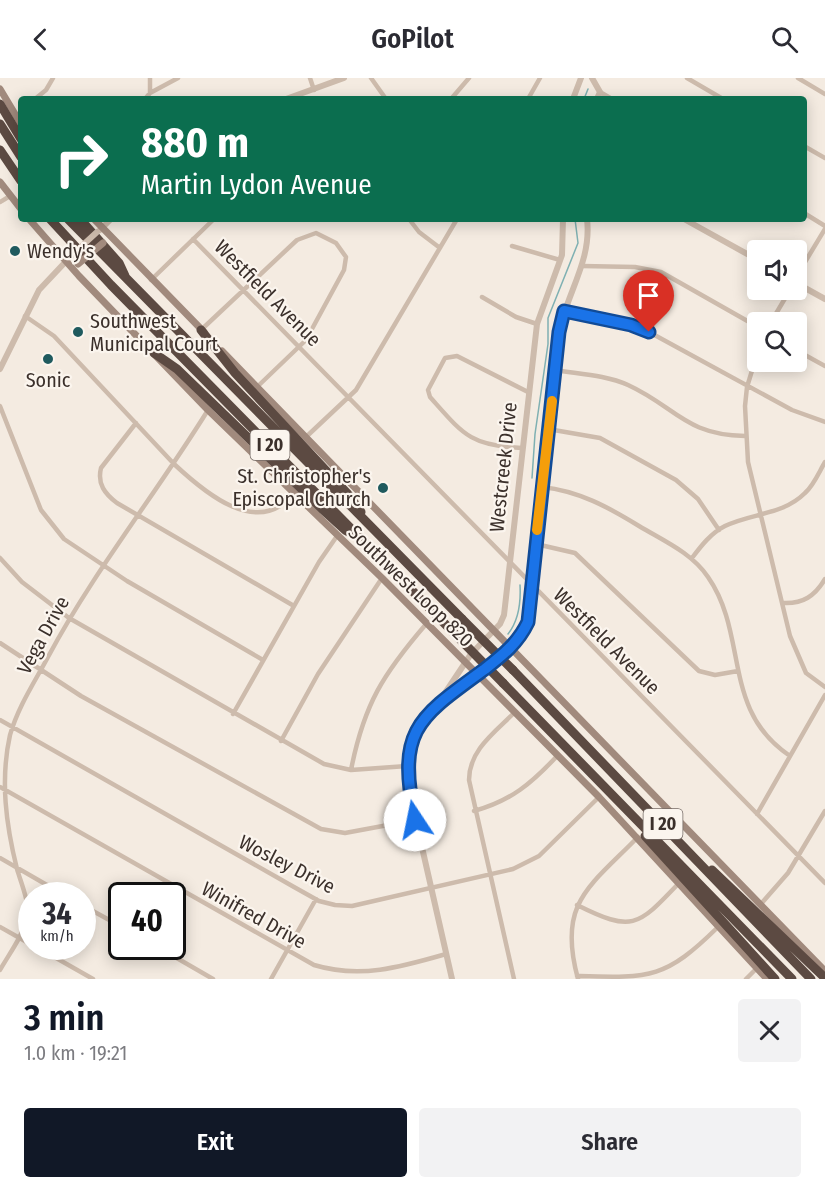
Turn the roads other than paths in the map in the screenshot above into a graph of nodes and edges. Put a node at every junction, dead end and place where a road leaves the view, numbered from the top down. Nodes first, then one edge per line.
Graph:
1 (53, 78) edge
2 (150, 78) edge
3 (178, 78) edge
4 (310, 78) edge
5 (344, 78) edge
6 (371, 78) edge
7 (469, 78) edge
8 (540, 78) edge
9 (582, 78) edge
10 (592, 78) edge
11 (687, 78) edge
12 (798, 78) edge
13 (0, 89) edge
14 (314, 90) junction
15 (600, 92) junction
16 (150, 93) junction
17 (825, 94) edge
18 (39, 96) edge
19 (148, 96) edge
20 (295, 96) edge
21 (382, 96) edge
22 (454, 96) edge
23 (530, 96) edge
24 (574, 96) edge
25 (598, 96) edge
26 (607, 96) edge
27 (718, 96) edge
28 (0, 104) edge
29 (18, 112) edge
30 (0, 124) edge
31 (18, 134) edge
32 (807, 148) edge
33 (0, 150) edge
34 (18, 152) edge
35 (825, 158) edge
36 (18, 177) edge
37 (0, 182) edge
38 (10, 195) junction
39 (0, 202) edge
40 (18, 205) edge
41 (807, 215) edge
42 (32, 222) edge
43 (53, 222) edge
44 (71, 222) edge
45 (83, 222) edge
46 (95, 222) edge
47 (108, 222) edge
48 (211, 222) edge
49 (411, 222) edge
50 (455, 222) edge
51 (563, 222) edge
52 (587, 222) edge
53 (689, 222) edge
54 (825, 227) edge
55 (99, 230) junction
56 (193, 239) junction
57 (512, 246) dead end
58 (440, 248) junction
59 (124, 251) junction
60 (747, 254) edge
61 (807, 258) edge
62 (68, 259) junction
63 (560, 260) junction
64 (582, 267) junction
65 (79, 276) junction
66 (151, 280) junction
67 (128, 282) junction
68 (244, 288) junction
69 (807, 289) edge
70 (482, 297) dead end
71 (825, 299) edge
72 (564, 311) junction
73 (25, 316) junction
74 (747, 321) edge
75 (537, 324) junction
76 (201, 330) junction
77 (300, 347) junction
78 (154, 353) junction
79 (807, 356) edge
80 (825, 366) edge
81 (0, 369) edge
82 (555, 370) junction
83 (752, 372) edge
84 (257, 387) junction
85 (747, 387) junction
86 (528, 392) junction
87 (349, 399) junction
88 (0, 406) edge
89 (208, 410) junction
90 (825, 422) edge
91 (136, 423) junction
92 (548, 429) junction
93 (745, 436) junction
94 (306, 437) junction
95 (522, 448) junction
96 (825, 462) edge
97 (174, 464) junction
98 (542, 487) junction
99 (294, 494) junction
100 (138, 514) junction
101 (759, 514) junction
102 (364, 520) junction
103 (719, 530) junction
104 (337, 536) junction
105 (363, 540) junction
106 (536, 544) junction
107 (0, 558) edge
108 (692, 558) junction
109 (511, 564) junction
110 (102, 565) junction
111 (382, 578) junction
112 (825, 579) edge
113 (531, 586) junction
114 (783, 603) junction
115 (294, 606) junction
116 (69, 618) junction
117 (427, 623) junction
118 (493, 631) junction
119 (0, 643) edge
120 (511, 648) junction
121 (263, 660) junction
122 (465, 662) junction
123 (738, 671) junction
124 (40, 672) junction
125 (477, 674) junction
126 (825, 687) edge
127 (825, 695) edge
128 (439, 701) junction
129 (515, 712) junction
130 (233, 714) junction
131 (0, 720) edge
132 (13, 728) junction
133 (281, 741) junction
134 (558, 755) junction
135 (790, 756) junction
136 (407, 766) junction
137 (351, 770) junction
138 (2, 788) edge
139 (599, 796) junction
140 (474, 811) junction
141 (825, 811) edge
142 (757, 814) junction
143 (415, 820) junction
144 (638, 820) junction
145 (638, 837) junction
146 (798, 856) junction
147 (0, 858) edge
148 (700, 863) junction
149 (17, 868) junction
150 (491, 876) junction
151 (20, 882) edge
152 (42, 882) edge
153 (680, 883) junction
154 (825, 884) edge
155 (431, 890) junction
156 (316, 899) junction
157 (577, 905) junction
158 (760, 905) junction
159 (0, 927) edge
160 (718, 927) junction
161 (18, 937) edge
162 (18, 940) edge
163 (287, 951) junction
164 (446, 954) junction
165 (58, 960) edge
166 (180, 960) edge
167 (757, 968) junction
168 (0, 970) edge
169 (825, 971) edge
170 (578, 978) edge
171 (825, 978) edge
172 (93, 979) edge
173 (213, 979) edge
174 (271, 979) edge
175 (452, 979) edge
176 (514, 979) edge
177 (746, 979) edge
178 (767, 979) edge
179 (775, 979) edge
180 (792, 979) edge
181 (811, 979) edge

1 - 18 street
2 - 16 street
3 - 16 street
4 - 14 street
5 - 14 street
6 - 21 street
7 - 22 street
8 - 23 street
9 - 24 street
10 - 15 street
11 - 27 street
12 - 17 street
13 - 29 main road
14 - 20 street
15 - 25 street
15 - 26 street
16 - 19 street
28 - 31 highway
30 - 34 highway
32 - 35 street
33 - 36 highway
37 - 38 main road
38 - 39 street
38 - 40 main road
41 - 54 street
42 - 62 main road, Southwest Loop 820
43 - 105 highway, I 20
44 - 67 highway, I 20
45 - 67 highway
46 - 55 main road, Southwest Loop 820
47 - 55 street
48 - 56 street
49 - 58 street
50 - 58 street
51 - 63 street, Westcreek Drive
52 - 64 street, Westcreek Drive
53 - 60 street
54 - 61 street
55 - 59 main road, Southwest Loop 820
55 - 62 street, bridge
56 - 66 street
56 - 68 street, Westfield Avenue
57 - 63 street
58 - 87 street
59 - 65 main road, bridge
59 - 66 main road, Southwest Loop 820
62 - 65 main road, Southwest Loop 820
62 - 73 street
63 - 75 street, Westcreek Drive
64 - 72 street, Westcreek Drive
64 - 74 street
65 - 78 main road, Southwest Loop 820
66 - 76 main road, Southwest Loop 820
67 - 102 highway, I 20
68 - 76 street
68 - 77 street, Westfield Avenue
68 - 77 street
69 - 71 street
70 - 75 street
72 - 82 street, Westcreek Drive
72 - 85 street
73 - 81 street
73 - 91 street
75 - 86 street, Westcreek Drive
76 - 84 main road, Southwest Loop 820
76 - 102 highway
77 - 84 street
77 - 87 street, Westfield Avenue
78 - 89 main road, Southwest Loop 820
78 - 105 highway
79 - 80 street
82 - 92 street, Westcreek Drive
82 - 93 street
83 - 85 street
84 - 94 main road, Southwest Loop 820
85 - 90 street
85 - 93 street
86 - 95 street, Westcreek Drive
86 - 95 street
87 - 94 street
87 - 109 street, Westfield Avenue
88 - 110 street
89 - 97 street, Vega Drive
89 - 99 main road, Southwest Loop 820
91 - 97 street
91 - 100 street
92 - 98 street, Westcreek Drive
92 - 103 street
93 - 101 street
94 - 118 main road, Southwest Loop 820
95 - 109 street, Westcreek Drive
96 - 101 street
97 - 99 street
97 - 100 street, Vega Drive
98 - 106 street, Westcreek Drive
98 - 108 street
99 - 104 main road, Southwest Loop 820
100 - 110 street, Vega Drive
100 - 115 street
101 - 103 street
101 - 114 street
102 - 148 highway, I 20, bridge
103 - 108 street
104 - 111 main road, Southwest Loop 820
104 - 115 street
105 - 144 highway, I 20, bridge
106 - 113 street, Westcreek Drive
106 - 123 street
107 - 116 street
108 - 123 street
109 - 113 street, Westfield Avenue
109 - 118 street, Westcreek Drive
110 - 116 street, Vega Drive
110 - 121 street
111 - 117 main road, Southwest Loop 820
111 - 133 street
112 - 114 street
113 - 120 street, Westcreek Drive
113 - 142 street, Westfield Avenue
114 - 126 street
115 - 121 street
116 - 124 street, Vega Drive
116 - 130 street
117 - 122 main road, Southwest Loop 820
117 - 137 street
118 - 120 main road, Southwest Loop 820
118 - 122 street, Westcreek Drive
119 - 124 street
120 - 125 street, Westcreek Drive
120 - 158 main road, Southwest Loop 820
121 - 130 street
122 - 125 main road, Southwest Loop 820
122 - 128 street, Westcreek Drive
123 - 135 street
124 - 132 street, Vega Drive
124 - 143 street
125 - 128 street, Westcreek Drive
125 - 129 main road, Southwest Loop 820
127 - 135 street
128 - 136 street, Westcreek Drive
129 - 134 main road, Southwest Loop 820
129 - 140 street
130 - 133 street
131 - 132 street, Wosley Drive
132 - 138 street, Vega Drive
132 - 156 street, Wosley Drive
133 - 137 street
134 - 139 main road, Southwest Loop 820
134 - 140 street
135 - 142 street
136 - 137 street
136 - 143 street, Westcreek Drive
138 - 149 street, Vega Drive
138 - 163 street, Winifred Drive
139 - 145 main road, Southwest Loop 820
139 - 150 street, Wosley Drive
140 - 150 street
141 - 146 street
142 - 146 street, Westfield Avenue
143 - 155 street, Westcreek Drive
144 - 179 highway
144 - 180 highway, I 20
145 - 153 main road, Southwest Loop 820
145 - 157 street
146 - 154 street, Westfield Avenue
146 - 158 street
147 - 149 street
148 - 171 highway
148 - 181 highway, I 20
149 - 151 street, Vega Drive
149 - 152 street
150 - 155 street, Wosley Drive
150 - 176 street
153 - 157 street
153 - 160 main road, Southwest Loop 820
155 - 156 street, Wosley Drive
155 - 164 street, Westcreek Drive
156 - 163 street
157 - 170 street
158 - 169 main road, Southwest Loop 820
159 - 161 street
160 - 167 main road, Southwest Loop 820
160 - 170 street
162 - 168 street, Vega Drive
163 - 164 street, Winifred Drive
163 - 174 street
164 - 175 street, Westcreek Drive
165 - 172 street
166 - 173 street
167 - 177 street
167 - 178 main road, Southwest Loop 820

